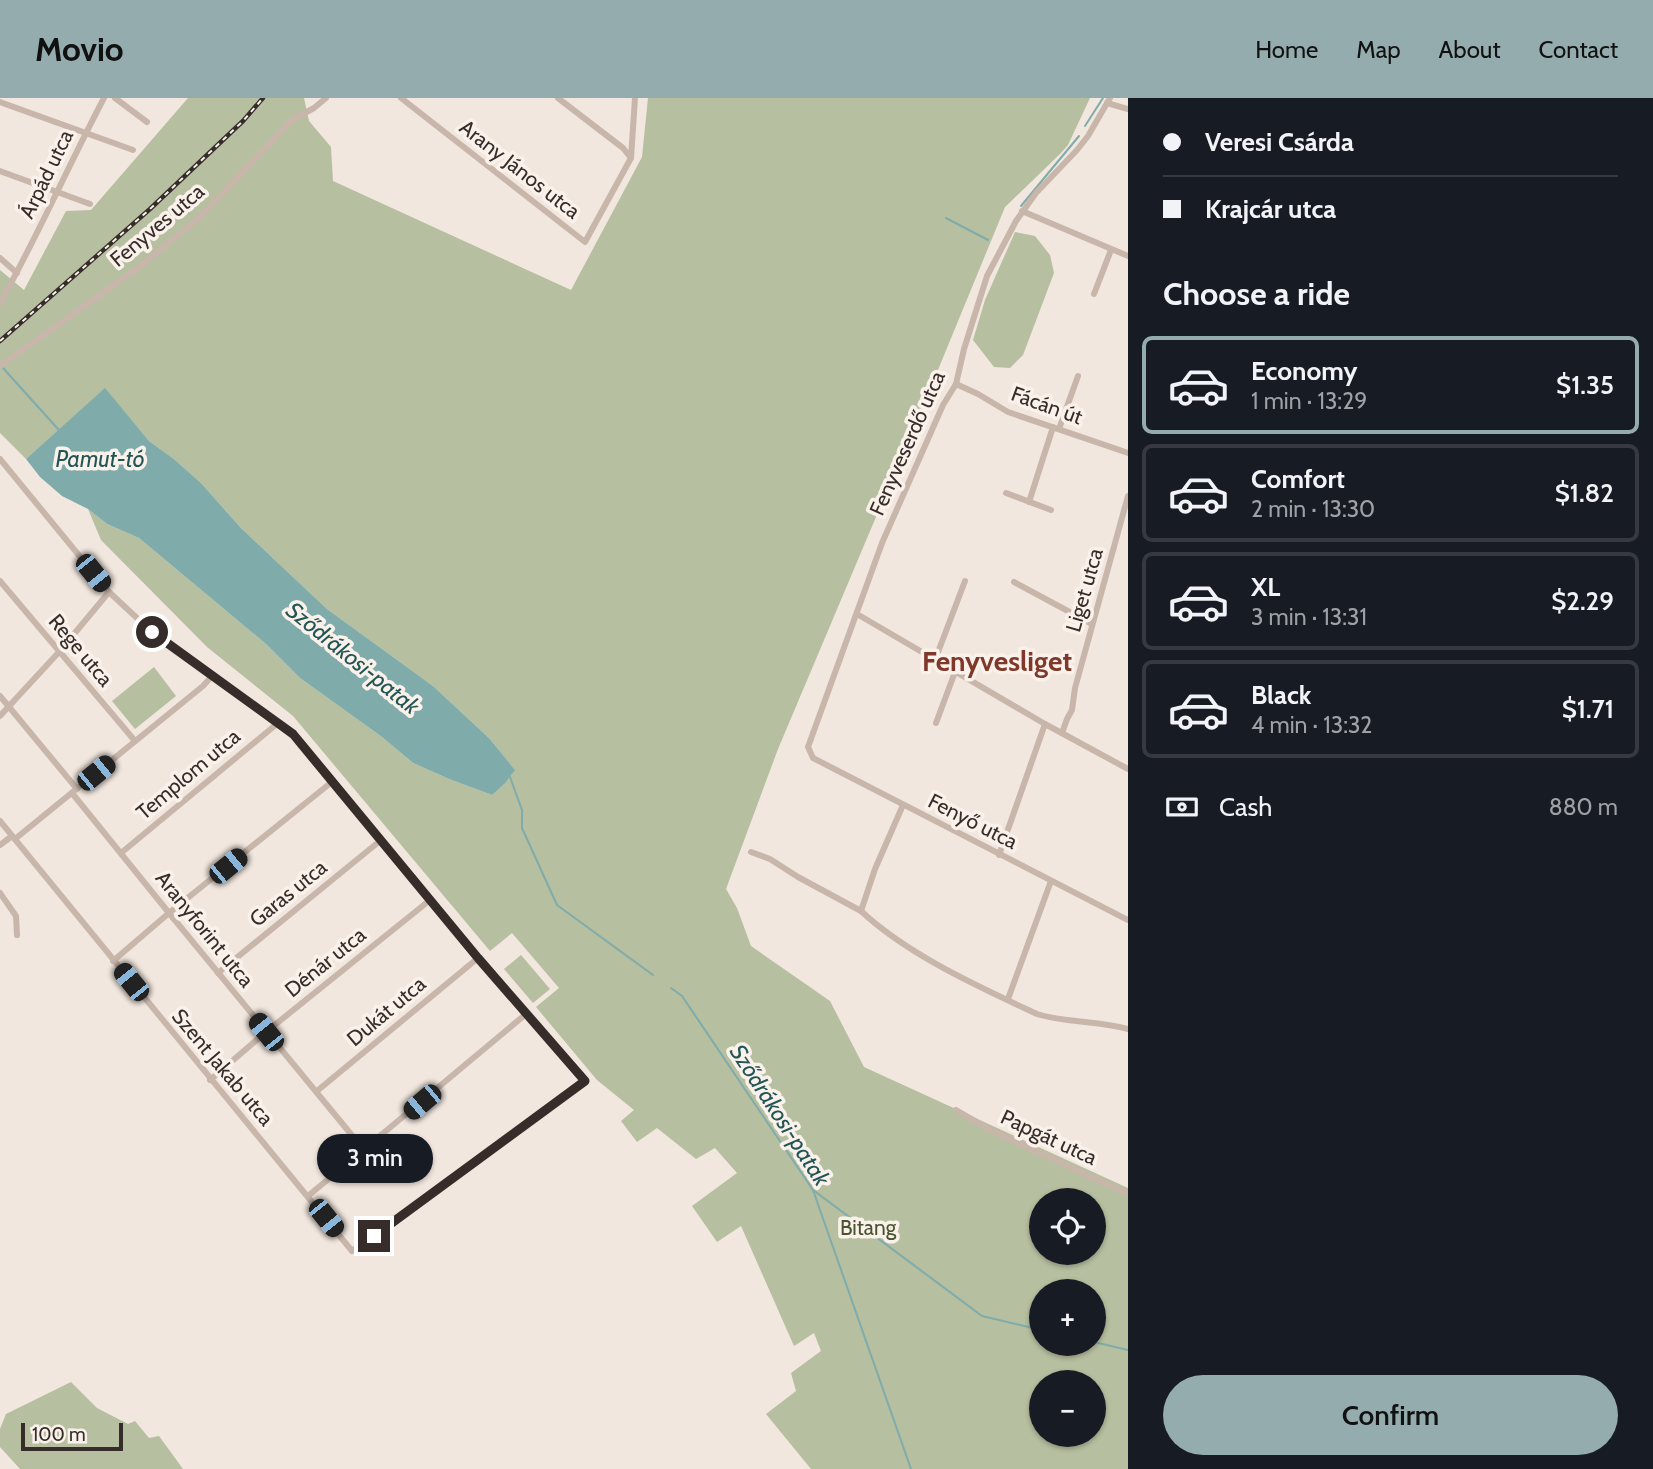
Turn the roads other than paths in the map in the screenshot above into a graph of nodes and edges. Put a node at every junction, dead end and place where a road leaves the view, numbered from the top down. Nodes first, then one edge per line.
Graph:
1 (104, 98) edge
2 (115, 98) edge
3 (326, 98) edge
4 (401, 98) edge
5 (558, 98) edge
6 (635, 98) edge
7 (1108, 101) edge
8 (0, 102) edge
9 (1128, 110) edge
10 (147, 122) dead end
11 (86, 132) junction
12 (133, 150) dead end
13 (631, 158) junction
14 (0, 171) edge
15 (58, 192) junction
16 (90, 204) dead end
17 (1022, 211) junction
18 (1111, 250) junction
19 (1128, 256) edge
20 (0, 258) edge
21 (17, 272) junction
22 (1094, 294) dead end
23 (0, 303) edge
24 (0, 366) edge
25 (1078, 376) dead end
26 (956, 384) junction
27 (1056, 428) junction
28 (1128, 453) edge
29 (0, 459) edge
30 (1006, 493) dead end
31 (1128, 496) edge
32 (1029, 502) junction
33 (1051, 510) dead end
34 (0, 581) edge
35 (965, 581) dead end
36 (1014, 582) dead end
37 (109, 592) junction
38 (857, 614) junction
39 (1092, 624) junction
40 (59, 652) junction
41 (935, 660) junction
42 (955, 672) junction
43 (212, 676) junction
44 (0, 696) edge
45 (9, 707) junction
46 (0, 716) edge
47 (278, 723) junction
48 (936, 723) dead end
49 (1045, 724) junction
50 (1062, 733) junction
51 (135, 741) junction
52 (808, 747) joint
53 (1128, 769) edge
54 (333, 781) junction
55 (75, 791) junction
56 (903, 805) junction
57 (0, 821) edge
58 (14, 838) junction
59 (381, 840) junction
60 (0, 845) edge
61 (751, 852) dead end
62 (121, 853) junction
63 (999, 855) junction
64 (1051, 881) junction
65 (0, 893) edge
66 (430, 900) junction
67 (861, 911) junction
68 (169, 913) junction
69 (1128, 920) edge
70 (17, 936) dead end
71 (478, 958) junction
72 (113, 961) junction
73 (218, 973) junction
74 (1008, 999) junction
75 (526, 1014) junction
76 (1128, 1029) edge
77 (266, 1032) junction
78 (211, 1080) junction
79 (317, 1091) junction
80 (956, 1111) dead end
81 (365, 1150) junction
82 (1128, 1194) edge
83 (308, 1196) junction

1 - 11 street, Árpád utca
2 - 10 street
3 - 24 street, Fenyves utca
4 - 13 street, Arany János utca
5 - 13 street
6 - 13 street
7 - 9 street
7 - 17 street, Fenyveserdő utca
8 - 11 street
11 - 12 street
11 - 15 street, Árpád utca
14 - 15 street
15 - 16 street
15 - 21 street, Árpád utca
17 - 18 street
17 - 26 street, Fenyveserdő utca
18 - 19 street
18 - 22 street
20 - 21 street
21 - 23 street, Árpád utca
25 - 27 street
26 - 27 street, Fácán út
26 - 38 street, Fenyveserdő utca
27 - 28 street, Fácán út
27 - 32 street
29 - 37 street
30 - 32 street
31 - 39 street, Liget utca
32 - 33 street
34 - 40 street, Rege utca
35 - 41 street
36 - 39 street
37 - 40 street
37 - 43 street
38 - 41 street
38 - 52 street, Fenyveserdő utca
39 - 50 street, Liget utca
40 - 45 street
40 - 51 street, Rege utca
41 - 42 street
42 - 48 street
42 - 49 street
43 - 47 street
43 - 51 street
44 - 45 street, Aranyforint utca
45 - 46 street
45 - 55 street, Aranyforint utca
47 - 54 street
47 - 62 street, Templom utca
49 - 50 street
49 - 63 street
50 - 53 street
51 - 55 street
52 - 56 street, Fenyő utca
54 - 59 street
54 - 68 street
55 - 58 street
55 - 62 street, Aranyforint utca
56 - 63 street, Fenyő utca
56 - 67 street
57 - 58 street, Szent Jakab utca
58 - 60 street
58 - 72 street, Szent Jakab utca
59 - 66 street
59 - 73 street, Garas utca
61 - 67 street
62 - 68 street, Aranyforint utca
63 - 64 street, Fenyő utca
64 - 69 street, Fenyő utca
64 - 74 street
65 - 70 street
66 - 71 street
66 - 77 street, Dénár utca
67 - 74 street
68 - 72 street
68 - 73 street, Aranyforint utca
71 - 75 street
71 - 79 street, Dukát utca
72 - 78 street, Szent Jakab utca
73 - 77 street, Aranyforint utca
74 - 76 street
75 - 81 street
75 - 83 street, Szent Jakab utca
77 - 78 street, Dénár utca
77 - 79 street, Aranyforint utca
78 - 83 street, Szent Jakab utca
79 - 81 street, Aranyforint utca
80 - 82 street, Papgát utca
81 - 83 street

